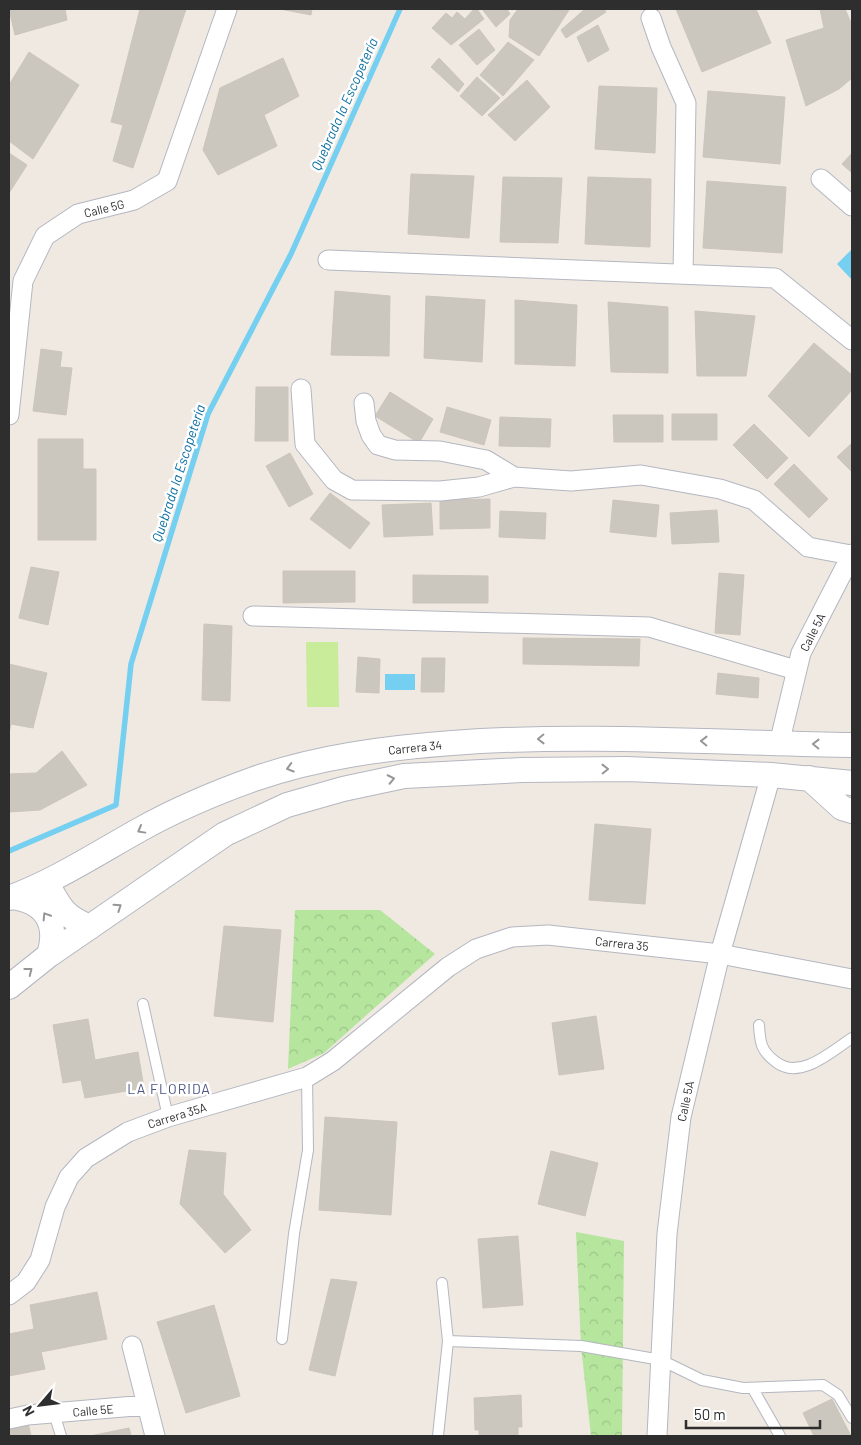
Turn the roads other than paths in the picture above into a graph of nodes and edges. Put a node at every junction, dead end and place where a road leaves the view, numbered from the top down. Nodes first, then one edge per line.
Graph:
1 (227, 9) edge
2 (651, 18) dead end
3 (821, 179) dead end
4 (852, 206) edge
5 (328, 260) dead end
6 (683, 274) junction
7 (852, 340) edge
8 (301, 389) dead end
9 (364, 403) dead end
10 (9, 415) edge
11 (514, 477) junction
12 (852, 554) edge
13 (253, 616) dead end
14 (796, 670) junction
15 (779, 744) junction
16 (852, 745) edge
17 (771, 775) junction
18 (809, 778) junction
19 (852, 783) edge
20 (852, 810) edge
21 (46, 882) junction
22 (10, 897) edge
23 (90, 927) junction
24 (720, 954) junction
25 (49, 955) junction
26 (852, 978) edge
27 (9, 987) edge
28 (408, 1000) joint
29 (142, 1004) dead end
30 (758, 1025) dead end
31 (852, 1038) edge
32 (307, 1077) junction
33 (168, 1117) junction
34 (442, 1283) dead end
35 (9, 1294) edge
36 (282, 1339) dead end
37 (448, 1341) junction
38 (132, 1346) dead end
39 (661, 1360) junction
40 (753, 1389) junction
41 (147, 1405) junction
42 (54, 1413) junction
43 (852, 1418) edge
44 (9, 1419) edge
45 (61, 1436) edge
46 (155, 1436) edge
47 (438, 1436) edge
48 (657, 1436) edge
49 (780, 1436) edge

1 - 10 street, Calle 5G
2 - 6 street
3 - 4 street
5 - 6 street
6 - 7 street
8 - 11 street
9 - 11 street
11 - 12 street
12 - 14 street, Calle 5A
13 - 14 street
14 - 15 street, Calle 5A
16 -> 15 street, Carrera 34
15 -> 21 street, Carrera 34
17 - 18 street
23 -> 17 street
17 - 24 street, Calle 5A
18 - 19 street
18 - 20 street
21 - 22 street, Carrera 34
21 - 23 street
25 -> 22 street
23 - 25 street
24 - 26 street, Carrera 35
24 - 28 street, Carrera 35
24 - 39 street, Calle 5A
27 -> 25 street
28 - 32 street, Carrera 35A
29 - 33 lane
30 - 31 lane
32 - 33 street, Carrera 35A
32 - 36 lane
33 - 35 street, Carrera 35A
34 - 37 lane
37 - 39 lane
37 - 47 lane
38 - 41 street
39 - 40 lane
39 - 48 street, Calle 5A
40 - 43 lane
40 - 49 lane
41 - 42 street, Calle 5E
41 - 46 street
42 - 44 street, Calle 5E
42 - 45 lane

